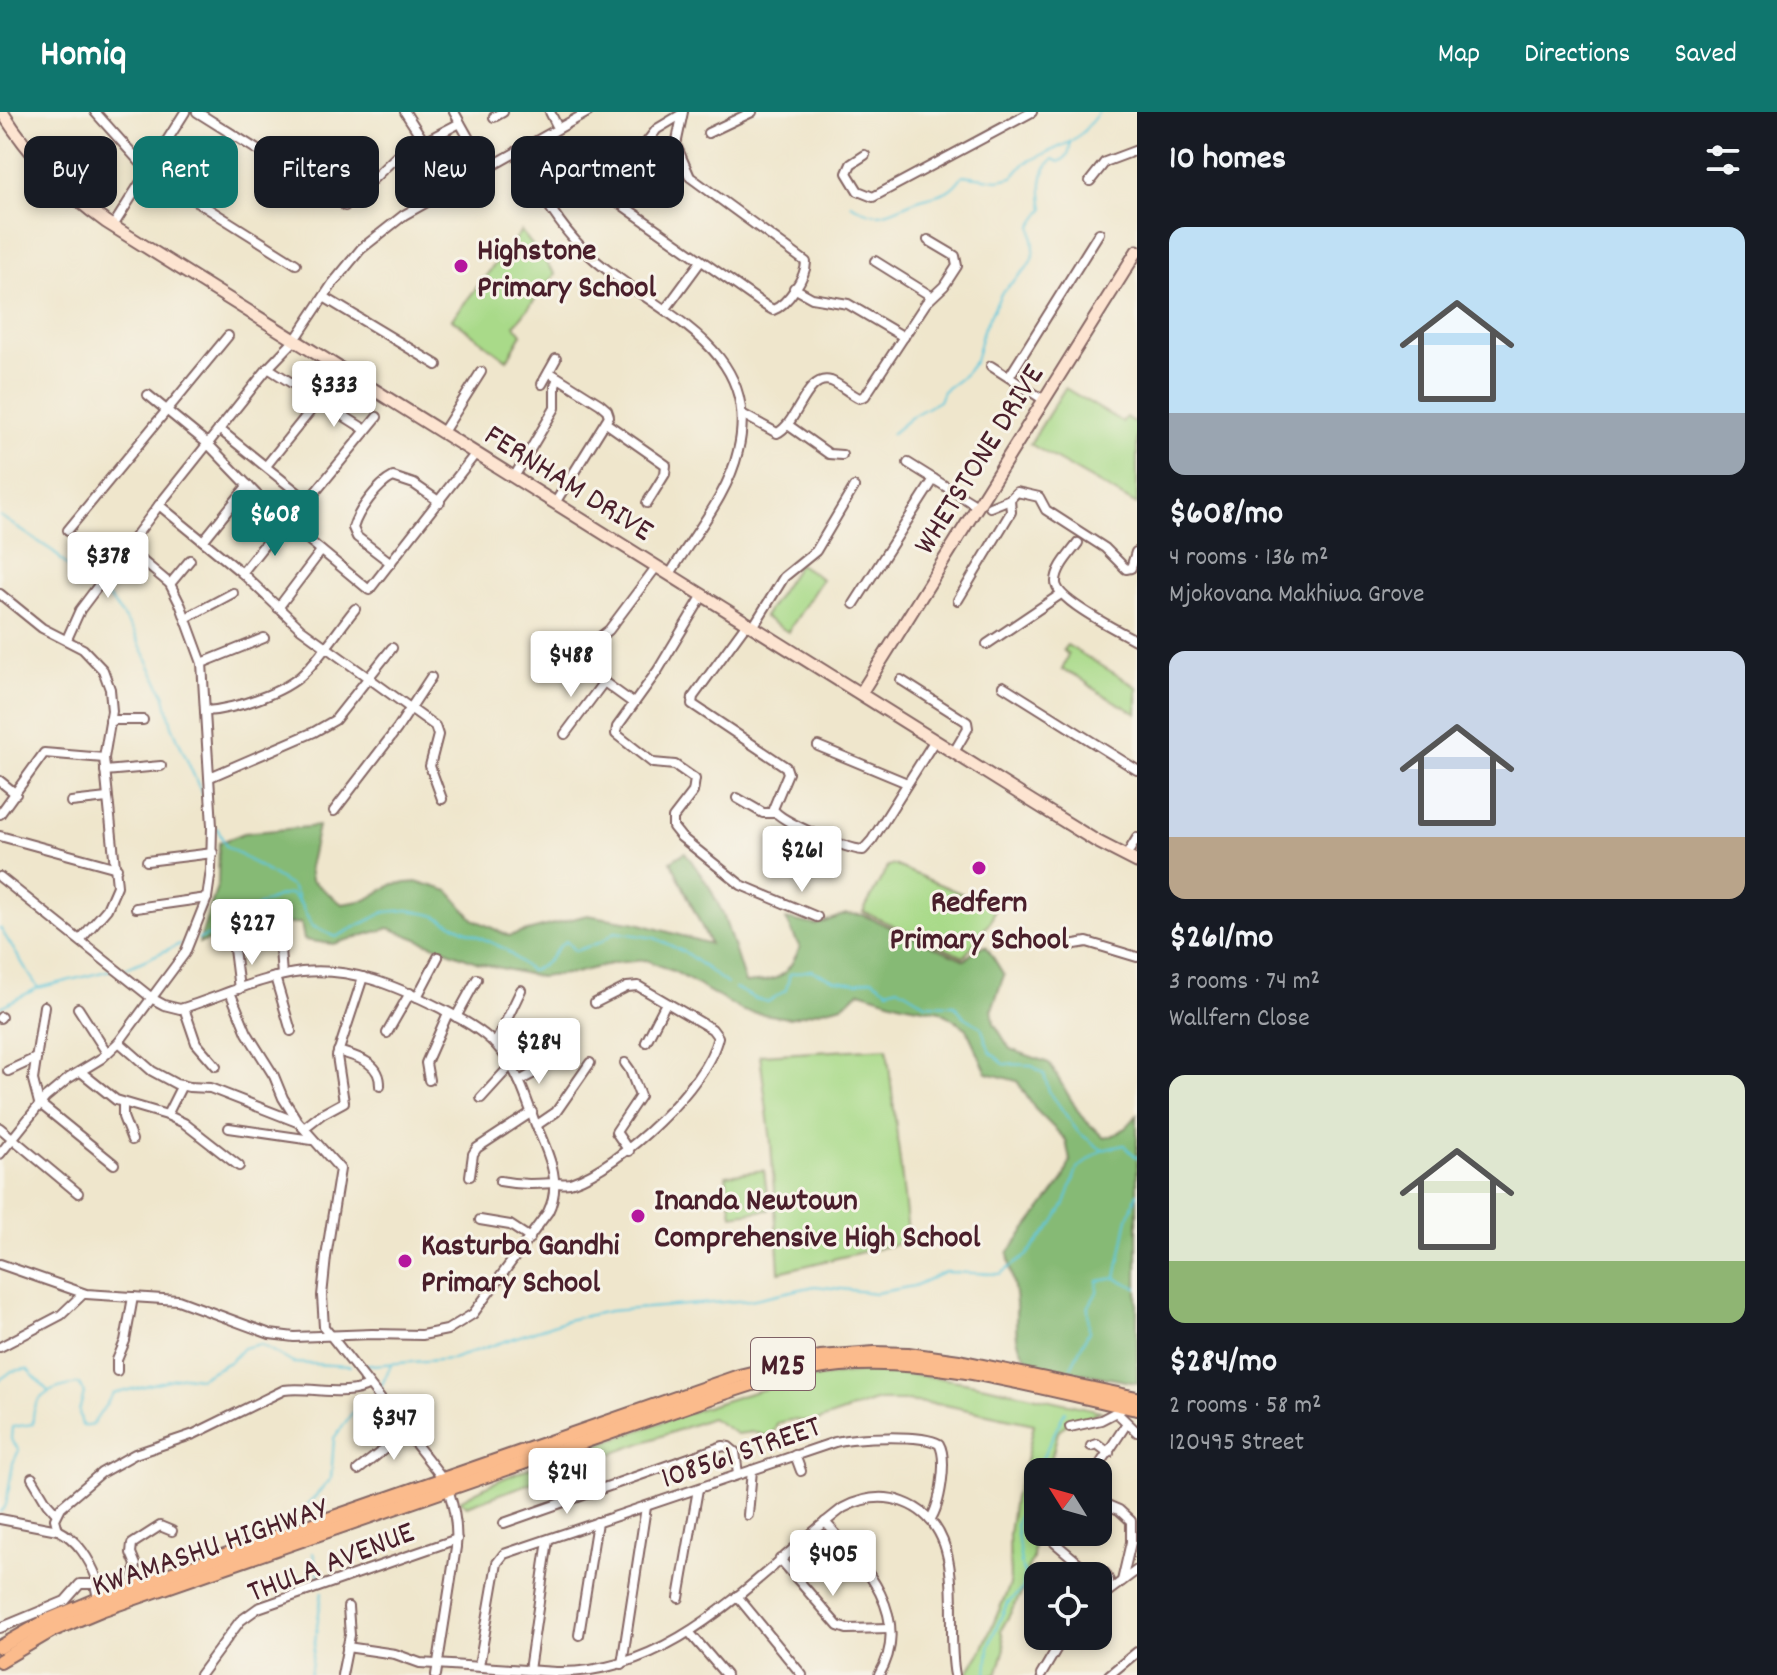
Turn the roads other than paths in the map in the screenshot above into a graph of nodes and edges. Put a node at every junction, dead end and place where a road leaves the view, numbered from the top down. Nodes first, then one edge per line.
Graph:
1 (2, 112) edge
2 (95, 112) edge
3 (185, 112) edge
4 (197, 112) edge
5 (405, 112) edge
6 (454, 112) edge
7 (550, 112) edge
8 (588, 112) edge
9 (752, 112) edge
10 (1032, 112) edge
11 (683, 113) edge
12 (460, 123) junction
13 (558, 128) junction
14 (708, 133) dead end
15 (170, 136) edge
16 (420, 136) edge
17 (432, 136) edge
18 (467, 136) edge
19 (544, 136) edge
20 (651, 136) edge
21 (254, 148) edge
22 (1137, 150) edge
23 (133, 154) edge
24 (865, 155) dead end
25 (395, 158) edge
26 (379, 172) edge
27 (1090, 181) dead end
28 (133, 195) edge
29 (207, 208) edge
30 (416, 208) edge
31 (550, 208) edge
32 (626, 208) edge
33 (113, 226) junction
34 (1099, 233) dead end
35 (928, 240) dead end
36 (1137, 251) edge
37 (701, 261) junction
38 (875, 261) dead end
39 (296, 264) dead end
40 (1133, 265) edge
41 (794, 288) junction
42 (931, 296) junction
43 (324, 297) junction
44 (665, 310) junction
45 (228, 336) dead end
46 (904, 337) junction
47 (295, 340) junction
48 (556, 359) dead end
49 (437, 365) dead end
50 (991, 366) dead end
51 (268, 368) junction
52 (481, 372) dead end
53 (549, 372) junction
54 (1009, 377) junction
55 (558, 378) junction
56 (542, 384) dead end
57 (148, 395) dead end
58 (319, 400) junction
59 (1044, 400) junction
60 (166, 411) junction
61 (742, 414) junction
62 (377, 417) dead end
63 (606, 423) junction
64 (788, 425) junction
65 (219, 429) junction
66 (366, 430) junction
67 (443, 432) junction
68 (208, 444) junction
69 (476, 453) junction
70 (842, 455) dead end
71 (908, 463) dead end
72 (266, 466) junction
73 (514, 477) junction
74 (934, 479) junction
75 (248, 485) junction
76 (854, 487) dead end
77 (1010, 499) junction
78 (308, 501) junction
79 (440, 502) junction
80 (555, 503) junction
81 (647, 503) dead end
82 (159, 505) junction
83 (983, 505) junction
84 (1007, 518) junction
85 (287, 522) junction
86 (68, 530) dead end
87 (203, 541) junction
88 (1078, 543) dead end
89 (127, 548) junction
90 (321, 551) junction
91 (1136, 552) edge
92 (190, 560) dead end
93 (391, 563) junction
94 (657, 566) junction
95 (242, 573) junction
96 (670, 574) junction
97 (170, 584) junction
98 (233, 593) dead end
99 (0, 594) edge
100 (1061, 594) junction
101 (703, 595) junction
102 (958, 600) dead end
103 (854, 604) dead end
104 (278, 608) junction
105 (355, 609) dead end
106 (186, 618) junction
107 (750, 625) junction
108 (264, 638) dead end
109 (67, 639) junction
110 (1137, 641) edge
111 (987, 644) dead end
112 (324, 647) junction
113 (392, 648) dead end
114 (202, 663) junction
115 (431, 677) dead end
116 (368, 680) junction
117 (901, 680) dead end
118 (603, 683) junction
119 (1003, 686) dead end
120 (861, 693) junction
121 (633, 703) junction
122 (410, 709) junction
123 (206, 711) junction
124 (110, 720) junction
125 (143, 720) dead end
126 (565, 734) dead end
127 (935, 740) junction
128 (818, 746) dead end
129 (954, 752) junction
130 (104, 758) junction
131 (161, 766) dead end
132 (1137, 770) edge
133 (105, 771) junction
134 (210, 777) junction
135 (0, 781) edge
136 (907, 783) junction
137 (16, 794) junction
138 (107, 798) junction
139 (737, 798) dead end
140 (442, 799) dead end
141 (71, 802) dead end
142 (334, 811) dead end
143 (774, 813) junction
144 (0, 814) edge
145 (0, 836) edge
146 (1137, 838) edge
147 (213, 853) junction
148 (1131, 859) edge
149 (147, 861) dead end
150 (117, 868) junction
151 (0, 877) edge
152 (207, 898) junction
153 (136, 908) dead end
154 (817, 917) dead end
155 (279, 936) dead end
156 (80, 940) junction
157 (1069, 945) dead end
158 (234, 949) dead end
159 (438, 957) dead end
160 (1137, 957) edge
161 (278, 976) junction
162 (363, 977) junction
163 (477, 979) dead end
164 (235, 990) junction
165 (521, 990) dead end
166 (414, 995) junction
167 (153, 999) junction
168 (595, 1003) dead end
169 (666, 1003) junction
170 (44, 1006) dead end
171 (78, 1008) dead end
172 (184, 1008) junction
173 (452, 1015) junction
174 (291, 1031) dead end
175 (387, 1033) dead end
176 (119, 1042) junction
177 (646, 1042) dead end
178 (495, 1044) junction
179 (556, 1048) dead end
180 (338, 1051) junction
181 (107, 1053) junction
182 (36, 1058) junction
183 (590, 1063) dead end
184 (625, 1063) dead end
185 (511, 1065) junction
186 (216, 1066) dead end
187 (8, 1071) dead end
188 (81, 1072) junction
189 (429, 1080) dead end
190 (519, 1081) junction
191 (182, 1085) junction
192 (380, 1086) dead end
193 (481, 1098) dead end
194 (39, 1103) junction
195 (123, 1104) junction
196 (532, 1112) junction
197 (167, 1115) junction
198 (301, 1125) junction
199 (537, 1125) junction
200 (0, 1128) edge
201 (229, 1128) dead end
202 (12, 1139) junction
203 (132, 1140) dead end
204 (313, 1140) junction
205 (629, 1151) junction
206 (0, 1154) edge
207 (114, 1164) dead end
208 (239, 1166) dead end
209 (470, 1176) dead end
210 (500, 1181) dead end
211 (555, 1183) junction
212 (78, 1193) dead end
213 (480, 1220) dead end
214 (530, 1238) junction
215 (0, 1264) edge
216 (83, 1294) junction
217 (133, 1297) junction
218 (328, 1335) junction
219 (0, 1347) edge
220 (117, 1371) dead end
221 (368, 1385) junction
222 (1137, 1398) edge
223 (1127, 1410) edge
224 (1127, 1423) junction
225 (401, 1426) junction
226 (1070, 1427) dead end
227 (1137, 1432) edge
228 (1091, 1446) dead end
229 (1109, 1453) junction
230 (795, 1455) junction
231 (1105, 1458) edge
232 (358, 1470) dead end
233 (752, 1470) junction
234 (801, 1471) dead end
235 (738, 1474) junction
236 (32, 1478) dead end
237 (446, 1484) junction
238 (698, 1489) junction
239 (646, 1507) junction
240 (1112, 1507) edge
241 (56, 1513) junction
242 (748, 1515) dead end
243 (0, 1519) edge
244 (930, 1520) junction
245 (597, 1522) junction
246 (825, 1522) junction
247 (504, 1523) dead end
248 (58, 1530) junction
249 (172, 1531) dead end
250 (457, 1539) junction
251 (548, 1540) junction
252 (1059, 1546) edge
253 (780, 1559) junction
254 (1079, 1562) edge
255 (1137, 1570) edge
256 (1122, 1581) junction
257 (95, 1584) junction
258 (1112, 1588) edge
259 (131, 1593) junction
260 (737, 1596) junction
261 (679, 1598) dead end
262 (100, 1604) junction
263 (348, 1607) dead end
264 (0, 1628) edge
265 (890, 1628) junction
266 (690, 1633) junction
267 (579, 1635) dead end
268 (0, 1647) edge
269 (347, 1647) junction
270 (1056, 1650) edge
271 (1137, 1652) edge
272 (0, 1661) edge
273 (438, 1663) junction
274 (622, 1664) junction
275 (479, 1666) junction
276 (529, 1670) junction
277 (200, 1675) edge
278 (342, 1675) edge
279 (436, 1675) edge
280 (726, 1675) edge
281 (802, 1675) edge
282 (879, 1675) edge
283 (955, 1675) edge
284 (1041, 1675) edge
285 (1109, 1675) edge

1 - 33 street, FERNHAM DRIVE
2 - 23 street
3 - 15 street
4 - 21 street
5 - 16 street
6 - 12 street
7 - 13 street
8 - 13 street
9 - 14 street
10 - 24 street
11 - 20 street
11 - 41 street
12 - 17 street
12 - 18 street
13 - 19 street
22 - 27 street
25 - 26 street
28 - 33 street
29 - 39 street
30 - 43 street
31 - 44 street
32 - 37 street
33 - 47 street, FERNHAM DRIVE
34 - 54 street
35 - 42 street
36 - 40 street, WHETSTONE DRIVE
37 - 41 street
37 - 44 street
38 - 42 street
40 - 59 street, WHETSTONE DRIVE
41 - 46 street
42 - 46 street
43 - 47 street
43 - 49 street
44 - 61 street
45 - 60 street
46 - 64 street
47 - 51 street
47 - 67 street, FERNHAM DRIVE
48 - 53 street
50 - 54 street
51 - 58 street
51 - 65 street
52 - 67 street
53 - 55 street
53 - 56 street
54 - 59 street
55 - 63 street
55 - 73 street
57 - 60 street
58 - 66 street
58 - 72 street
59 - 83 street, WHETSTONE DRIVE
60 - 68 street
60 - 86 street
61 - 64 street
61 - 96 street
62 - 66 street
63 - 80 street
63 - 81 street
64 - 70 street
65 - 68 street
65 - 72 street
66 - 78 street
67 - 69 street, FERNHAM DRIVE
68 - 75 street
68 - 82 street
69 - 73 street, FERNHAM DRIVE
69 - 79 street
71 - 74 street
72 - 78 street
73 - 80 street, FERNHAM DRIVE
74 - 83 street
74 - 103 street
75 - 85 street
75 - 87 street
76 - 107 street
77 - 83 street
77 - 84 street
77 - 91 street
78 - 85 street
79 - 93 street
79 - 93 street
80 - 94 street, FERNHAM DRIVE
82 - 87 street
82 - 89 street
83 - 84 street
83 - 120 street, WHETSTONE DRIVE
84 - 102 street
85 - 90 street
85 - 95 street
87 - 95 street
88 - 100 street
89 - 97 street
89 - 109 street
90 - 93 street
90 - 104 street
92 - 97 street
94 - 96 street, FERNHAM DRIVE
94 - 118 street
95 - 104 street
96 - 101 street, FERNHAM DRIVE
97 - 106 street
98 - 106 street
99 - 109 street
100 - 110 street
100 - 111 street
101 - 107 street, FERNHAM DRIVE
101 - 121 street
104 - 112 street
105 - 112 street
106 - 114 street
107 - 120 street, FERNHAM DRIVE
107 - 143 street
108 - 114 street
109 - 124 street
112 - 116 street
112 - 123 street
113 - 116 street
114 - 123 street
115 - 122 street
116 - 122 street
116 - 134 street
117 - 129 street
118 - 121 street
118 - 126 street
119 - 132 street
120 - 127 street, FERNHAM DRIVE
121 - 154 street
122 - 140 street
122 - 142 street
123 - 134 street
124 - 125 street
124 - 130 street
127 - 129 street, FERNHAM DRIVE
127 - 136 street
128 - 136 street
129 - 148 street, FERNHAM DRIVE
130 - 133 street
130 - 137 street
131 - 133 street
133 - 138 street
134 - 147 street
135 - 137 street
136 - 143 street
137 - 144 street
138 - 141 street
138 - 150 street
139 - 143 street
145 - 150 street
146 - 148 street
147 - 149 street
147 - 152 street
150 - 156 street
151 - 156 street
152 - 153 street
152 - 167 street
155 - 161 street
156 - 167 street
157 - 160 street
158 - 164 street
159 - 166 street
161 - 162 street
161 - 164 street
161 - 174 street
162 - 166 street
162 - 180 street
163 - 173 street
164 - 172 street
164 - 198 street
165 - 178 street
166 - 173 street
166 - 175 street
167 - 172 street
167 - 176 street
168 - 169 street
169 - 177 street
169 - 205 street
170 - 182 street
171 - 181 street
172 - 186 street
173 - 178 street
173 - 189 street
176 - 181 street
176 - 191 street
178 - 185 street
179 - 190 street
180 - 192 street
180 - 198 street
181 - 188 street
182 - 187 street
182 - 194 street
183 - 199 street
184 - 205 street
185 - 190 street
185 - 193 street
188 - 194 street
188 - 195 street
190 - 196 street
191 - 197 street
191 - 198 street
194 - 202 street
194 - 207 street
195 - 197 street
195 - 203 street
196 - 199 street
196 - 209 street
197 - 208 street
198 - 204 street
199 - 211 street
200 - 202 street
201 - 204 street
202 - 206 street
202 - 212 street
204 - 218 street
205 - 211 street
210 - 211 street
211 - 214 street
213 - 214 street
214 - 218 street
215 - 216 street
216 - 217 street
216 - 219 street
217 - 218 street
217 - 220 street
218 - 221 street
221 - 225 street
221 - 241 street
222 - 237 main road, KWAMASHU HIGHWAY / M25
223 - 224 street
223 - 226 street
223 - 237 main road, KWAMASHU HIGHWAY / M25
224 - 227 street
224 - 229 street
225 - 232 street
225 - 237 street
228 - 229 street
229 - 231 street
230 - 233 street, 108561 STREET
230 - 234 street
230 - 244 street, 108561 STREET
233 - 235 street, 108561 STREET
233 - 242 street
235 - 238 street, 108561 STREET
235 - 247 street
236 - 241 street
237 - 250 street
237 - 259 main road, KWAMASHU HIGHWAY / M25
238 - 239 street, 108561 STREET
238 - 261 street
239 - 245 street, 108561 STREET
239 - 274 street
240 - 256 street
241 - 248 street
243 - 248 street
244 - 246 street
244 - 283 street
245 - 251 street, 108561 STREET
245 - 267 street
246 - 253 street
246 - 265 street
248 - 257 street
249 - 259 street
250 - 273 street
250 - 277 street, THULA AVENUE
251 - 275 street, 108561 STREET
251 - 276 street
252 - 254 street
253 - 260 street
253 - 265 street
255 - 256 street
256 - 258 street
257 - 262 street
257 - 264 street
259 - 262 main road, KWAMASHU HIGHWAY / M25
260 - 266 street
260 - 281 street
262 - 268 main road, KWAMASHU HIGHWAY / M25
262 - 272 main road, KWAMASHU HIGHWAY / M25
263 - 269 street
265 - 282 street
266 - 274 street
266 - 280 street
269 - 273 street
269 - 278 street
270 - 284 street
271 - 285 street
273 - 275 street
273 - 279 street
274 - 276 street
275 - 276 street

